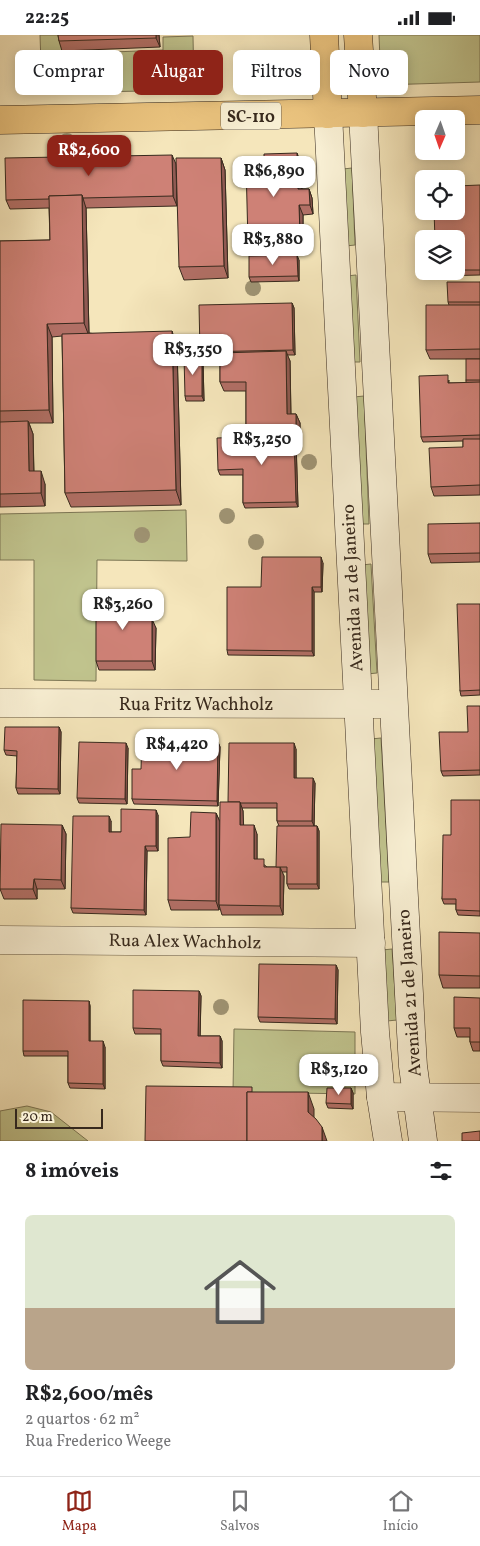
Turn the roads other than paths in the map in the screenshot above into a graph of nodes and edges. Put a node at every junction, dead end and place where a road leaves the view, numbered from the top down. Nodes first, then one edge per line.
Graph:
1 (324, 35) edge
2 (358, 35) edge
3 (480, 110) edge
4 (363, 113) junction
5 (328, 114) junction
6 (0, 120) edge
7 (370, 262) junction
8 (336, 263) junction
9 (377, 382) junction
10 (342, 383) junction
11 (385, 546) junction
12 (350, 547) junction
13 (0, 703) edge
14 (358, 705) junction
15 (393, 705) junction
16 (404, 919) junction
17 (0, 940) edge
18 (371, 943) junction
19 (381, 1097) junction
20 (416, 1097) junction
21 (480, 1098) edge
22 (388, 1141) edge
23 (423, 1141) edge

1 - 5 main road, Avenida 21 de Janeiro
2 - 4 main road, Avenida 21 de Janeiro
3 - 4 main road, SC-110
4 - 5 main road, SC-110
4 - 7 main road, Avenida 21 de Janeiro
5 - 6 main road, SC-110
5 - 8 main road, Avenida 21 de Janeiro
7 - 8 main road
7 - 9 main road, Avenida 21 de Janeiro
8 - 10 main road, Avenida 21 de Janeiro
9 - 10 main road
9 - 11 main road, Avenida 21 de Janeiro
10 - 12 main road, Avenida 21 de Janeiro
11 - 12 main road
11 - 15 main road, Avenida 21 de Janeiro
12 - 14 main road, Avenida 21 de Janeiro
13 - 14 main road, Rua Fritz Wachholz
14 - 15 main road, Rua Fritz Wachholz
14 - 18 main road, Avenida 21 de Janeiro
15 - 16 main road, Avenida 21 de Janeiro
16 - 18 main road
16 - 20 main road, Avenida 21 de Janeiro
17 - 18 main road, Rua Alex Wachholz
18 - 19 main road, Avenida 21 de Janeiro
19 - 20 main road
19 - 22 main road, Avenida 21 de Janeiro
20 - 21 main road
20 - 23 main road, Avenida 21 de Janeiro

